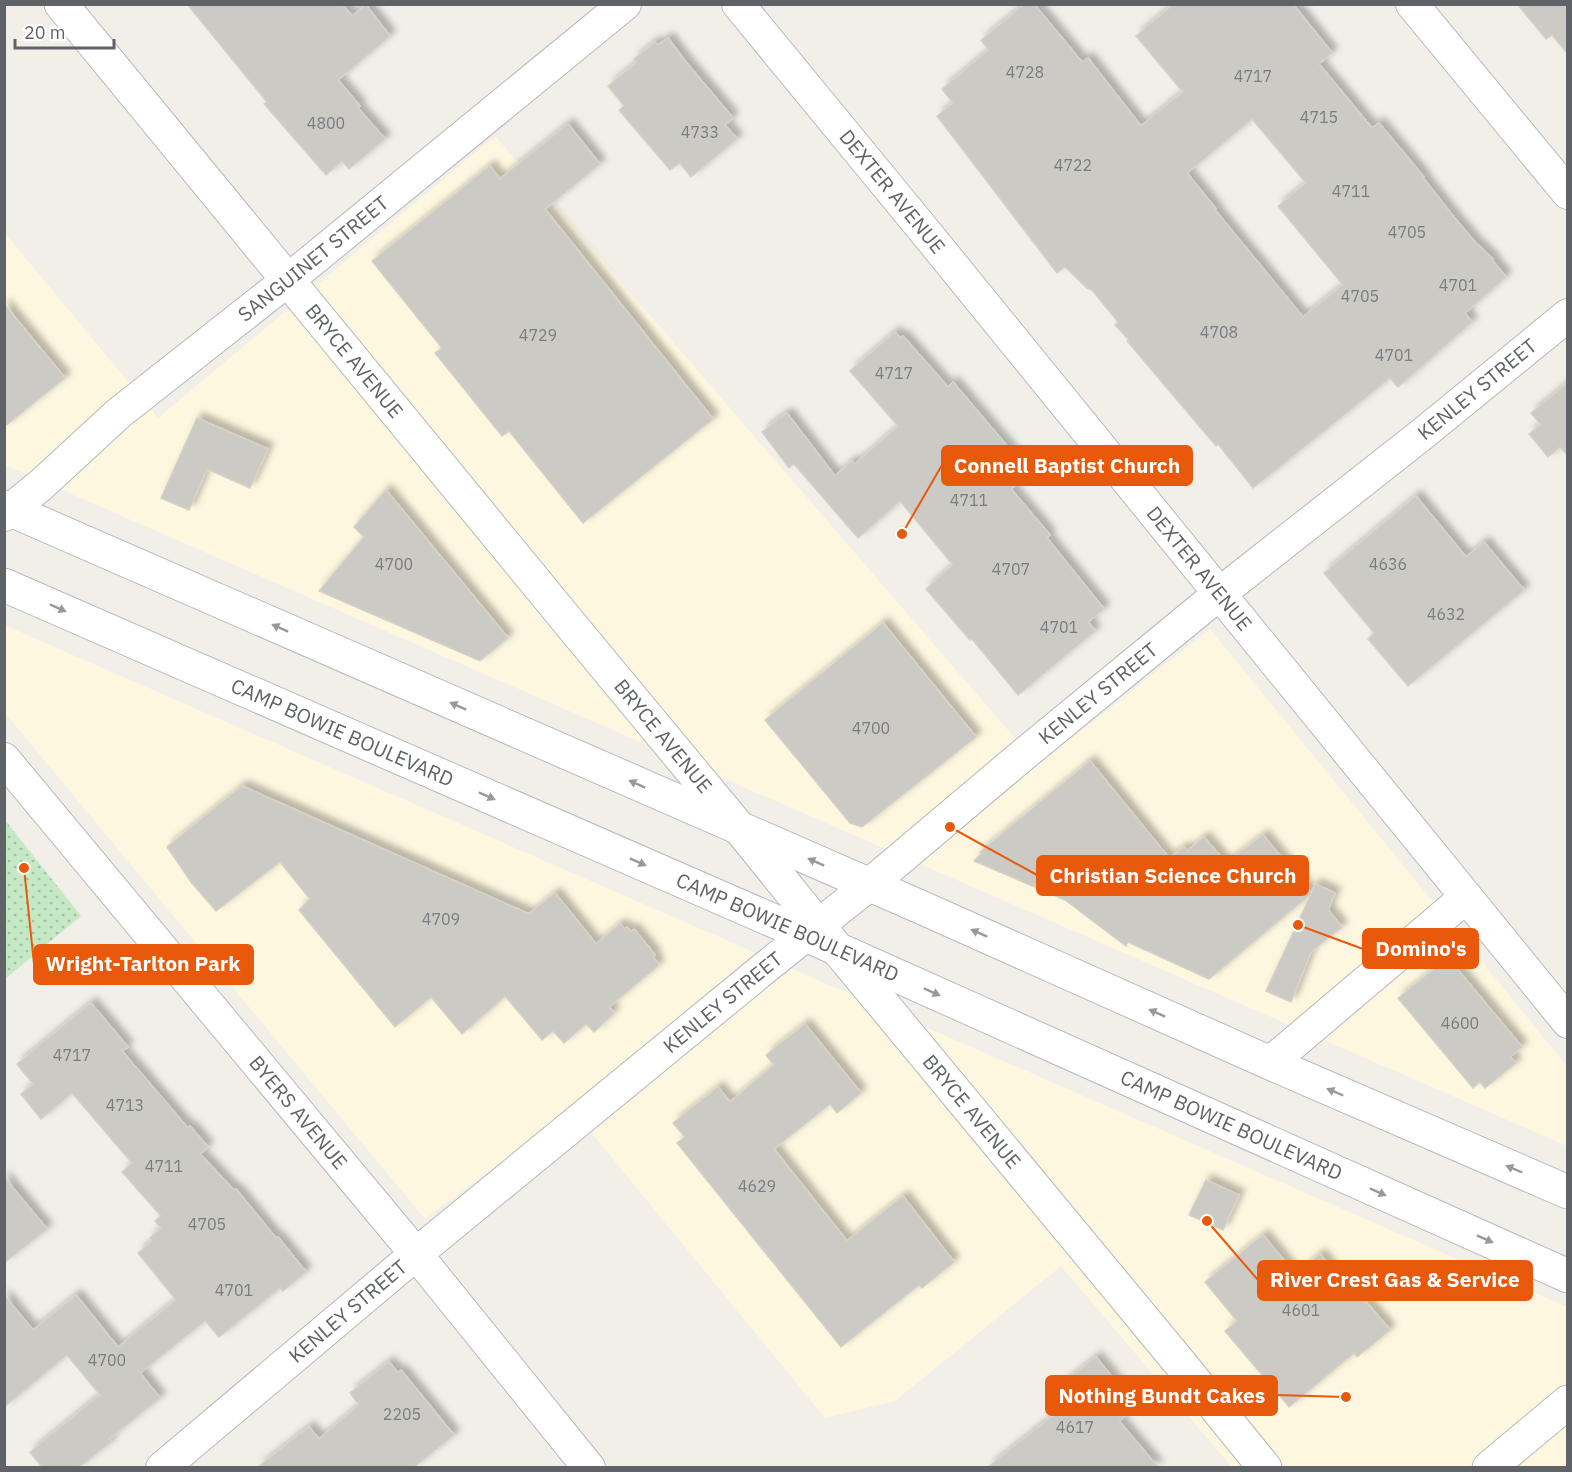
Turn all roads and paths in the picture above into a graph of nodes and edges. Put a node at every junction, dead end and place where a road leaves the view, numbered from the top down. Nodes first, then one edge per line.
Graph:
1 (61, 4) edge
2 (625, 4) edge
3 (738, 4) edge
4 (1412, 4) edge
5 (1568, 193) edge
6 (288, 280) junction
7 (1568, 315) edge
8 (6, 511) edge
9 (4, 585) edge
10 (1219, 594) junction
11 (4, 759) edge
12 (740, 829) junction
13 (870, 885) junction
14 (1466, 897) junction
15 (821, 937) junction
16 (1568, 1022) edge
17 (1270, 1064) junction
18 (1565, 1189) edge
19 (416, 1254) junction
20 (1568, 1276) edge
21 (1568, 1402) edge
22 (162, 1467) edge
23 (589, 1467) edge
24 (1265, 1467) edge
25 (1488, 1467) edge

1 - 6 main road, BRYCE AVENUE
2 - 6 street, SANGUINET STREET
3 - 10 street, DEXTER AVENUE
4 - 5 street
6 - 8 street, SANGUINET STREET
6 - 12 main road, BRYCE AVENUE
7 - 10 street, KENLEY STREET
12 -> 8 main road
9 -> 15 main road, CAMP BOWIE BOULEVARD
10 - 13 street, KENLEY STREET
10 - 14 street, DEXTER AVENUE
11 - 19 street, BYERS AVENUE
13 -> 12 main road
12 - 15 main road, BRYCE AVENUE
13 - 15 street, KENLEY STREET
17 -> 13 main road
14 - 16 street, DEXTER AVENUE
14 - 17 street
15 - 19 street, KENLEY STREET
15 -> 20 main road, CAMP BOWIE BOULEVARD
15 - 24 main road, BRYCE AVENUE
18 -> 17 main road
19 - 22 street, KENLEY STREET
19 - 23 street, BYERS AVENUE
21 - 25 main road

